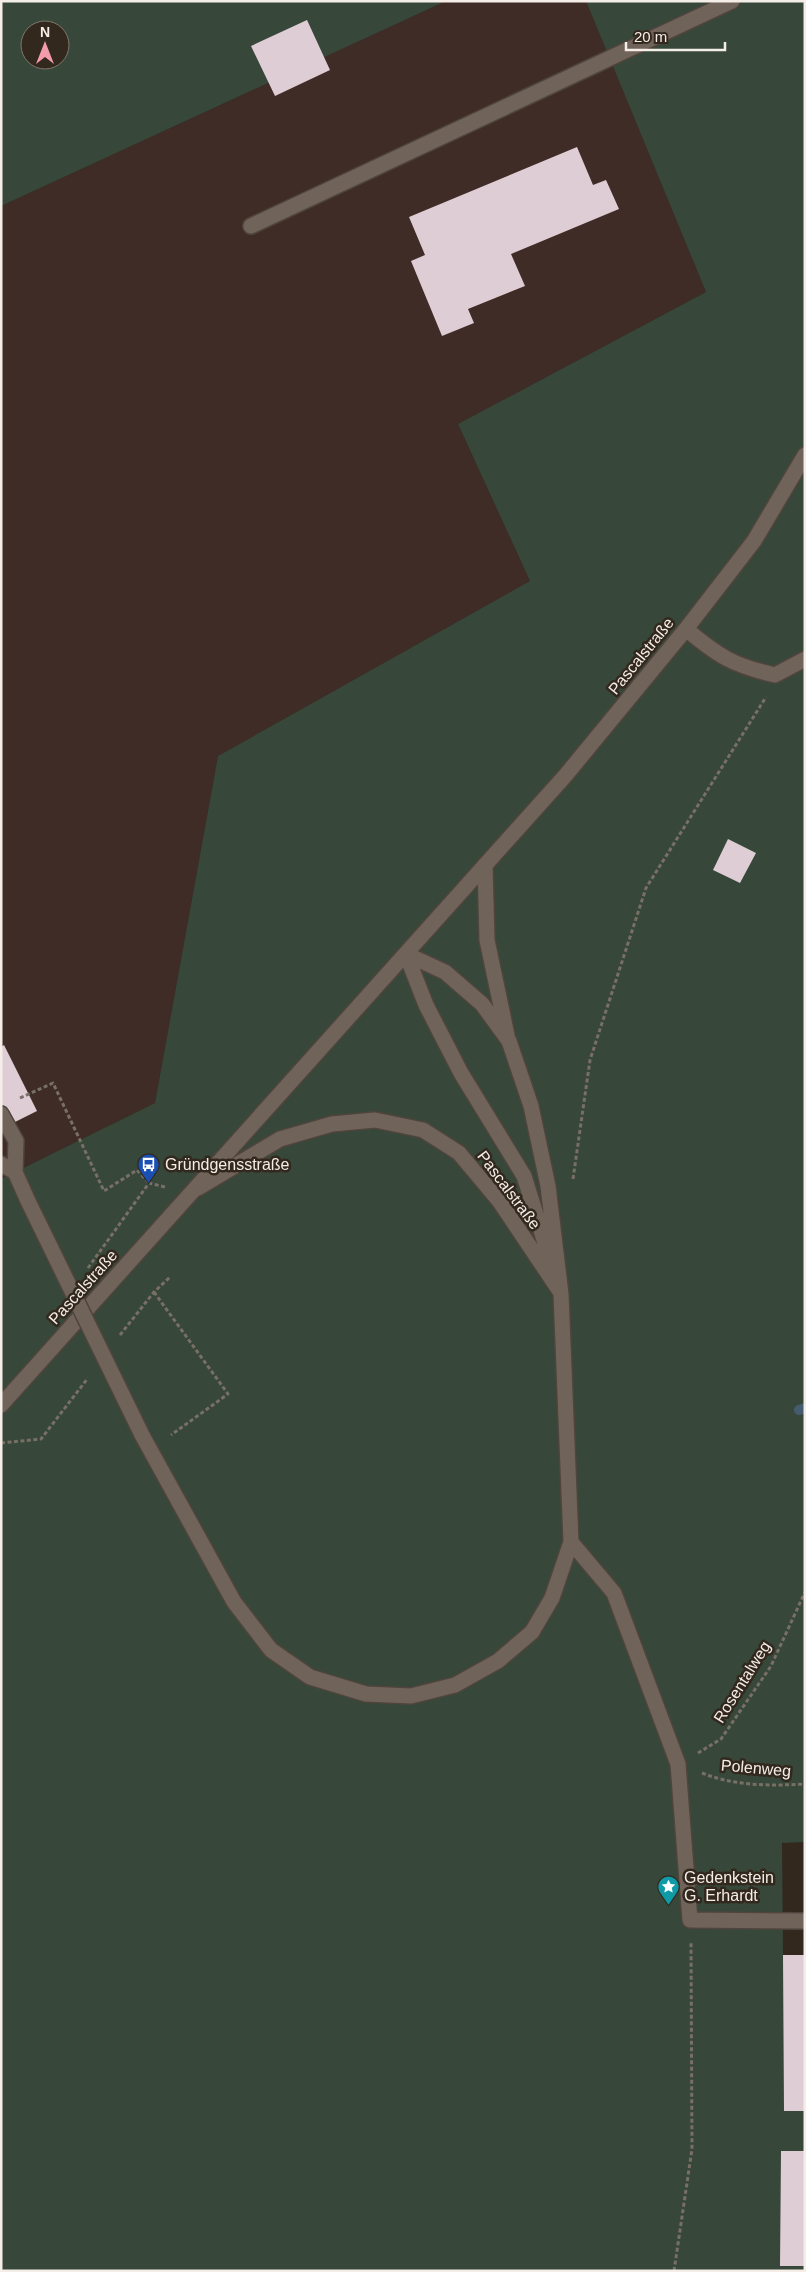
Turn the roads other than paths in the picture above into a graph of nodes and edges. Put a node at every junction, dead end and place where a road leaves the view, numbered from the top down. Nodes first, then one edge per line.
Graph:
1 (732, 1) edge
2 (251, 226) dead end
3 (805, 455) edge
4 (686, 629) junction
5 (805, 659) edge
6 (485, 865) junction
7 (406, 954) junction
8 (509, 1041) junction
9 (1, 1114) edge
10 (1, 1164) edge
11 (15, 1172) junction
12 (190, 1193) junction
13 (561, 1294) junction
14 (1, 1405) edge
15 (571, 1542) junction
16 (805, 1921) edge

1 - 2 street
3 - 4 street, Pascalstraße
4 - 5 street
4 - 6 street, Pascalstraße
6 - 7 street, Pascalstraße
6 - 8 street, Pascalstraße
7 - 8 street, Pascalstraße
7 - 12 street, Pascalstraße
7 - 13 street, Pascalstraße
8 - 13 street, Pascalstraße
9 - 11 street
10 - 11 street
11 - 15 street, bridge
12 - 13 street, Pascalstraße
12 - 14 street, Pascalstraße
13 - 15 street, Pascalstraße
15 - 16 street

